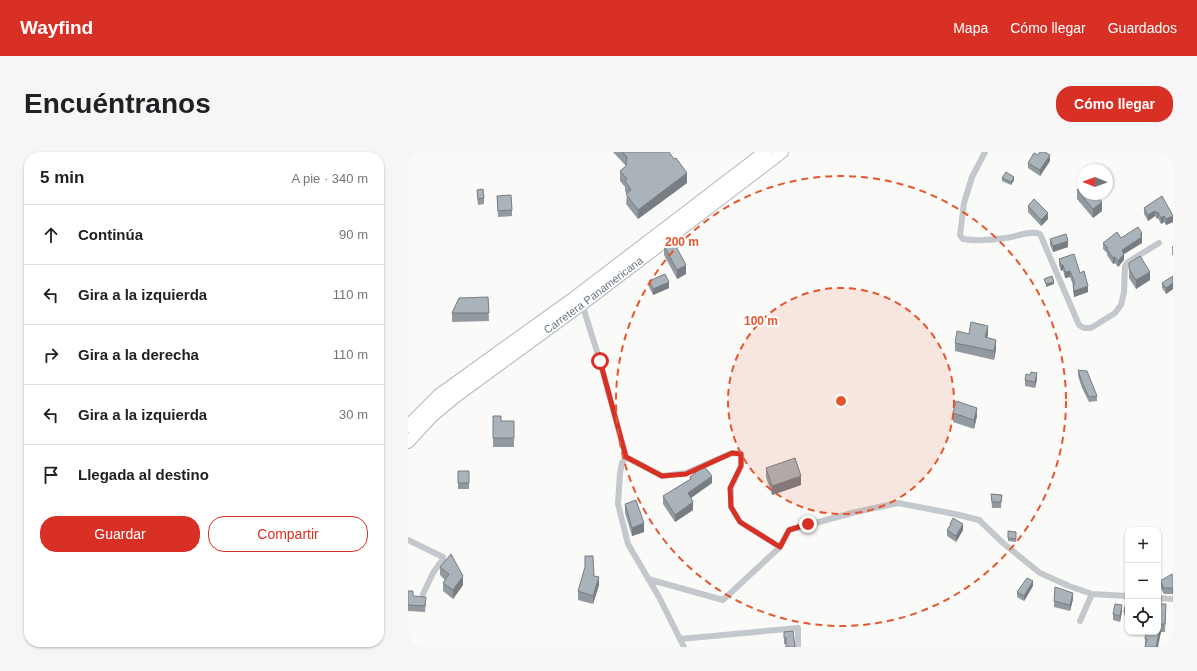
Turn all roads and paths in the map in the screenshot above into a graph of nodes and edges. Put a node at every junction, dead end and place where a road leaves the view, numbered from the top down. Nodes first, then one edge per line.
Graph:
1 (765, 152) edge
2 (782, 152) edge
3 (985, 152) edge
4 (1159, 243) dead end
5 (582, 304) junction
6 (408, 426) edge
7 (408, 442) edge
8 (626, 457) junction
9 (408, 540) edge
10 (780, 547) junction
11 (648, 579) junction
12 (423, 594) dead end
13 (1092, 594) junction
14 (1125, 596) edge
15 (1161, 598) edge
16 (1173, 599) edge
17 (1080, 621) dead end
18 (680, 639) junction
19 (684, 647) edge
20 (798, 647) edge

1 - 6 highway, Carretera Panamericana
2 - 5 highway, Carretera Panamericana
3 - 4 street
5 - 7 highway, Carretera Panamericana
5 - 8 street
8 - 10 street
8 - 11 street
9 - 12 street
10 - 11 street
10 - 13 street
11 - 18 street
13 - 14 street
13 - 17 street
15 - 16 street
18 - 19 street
18 - 20 street

